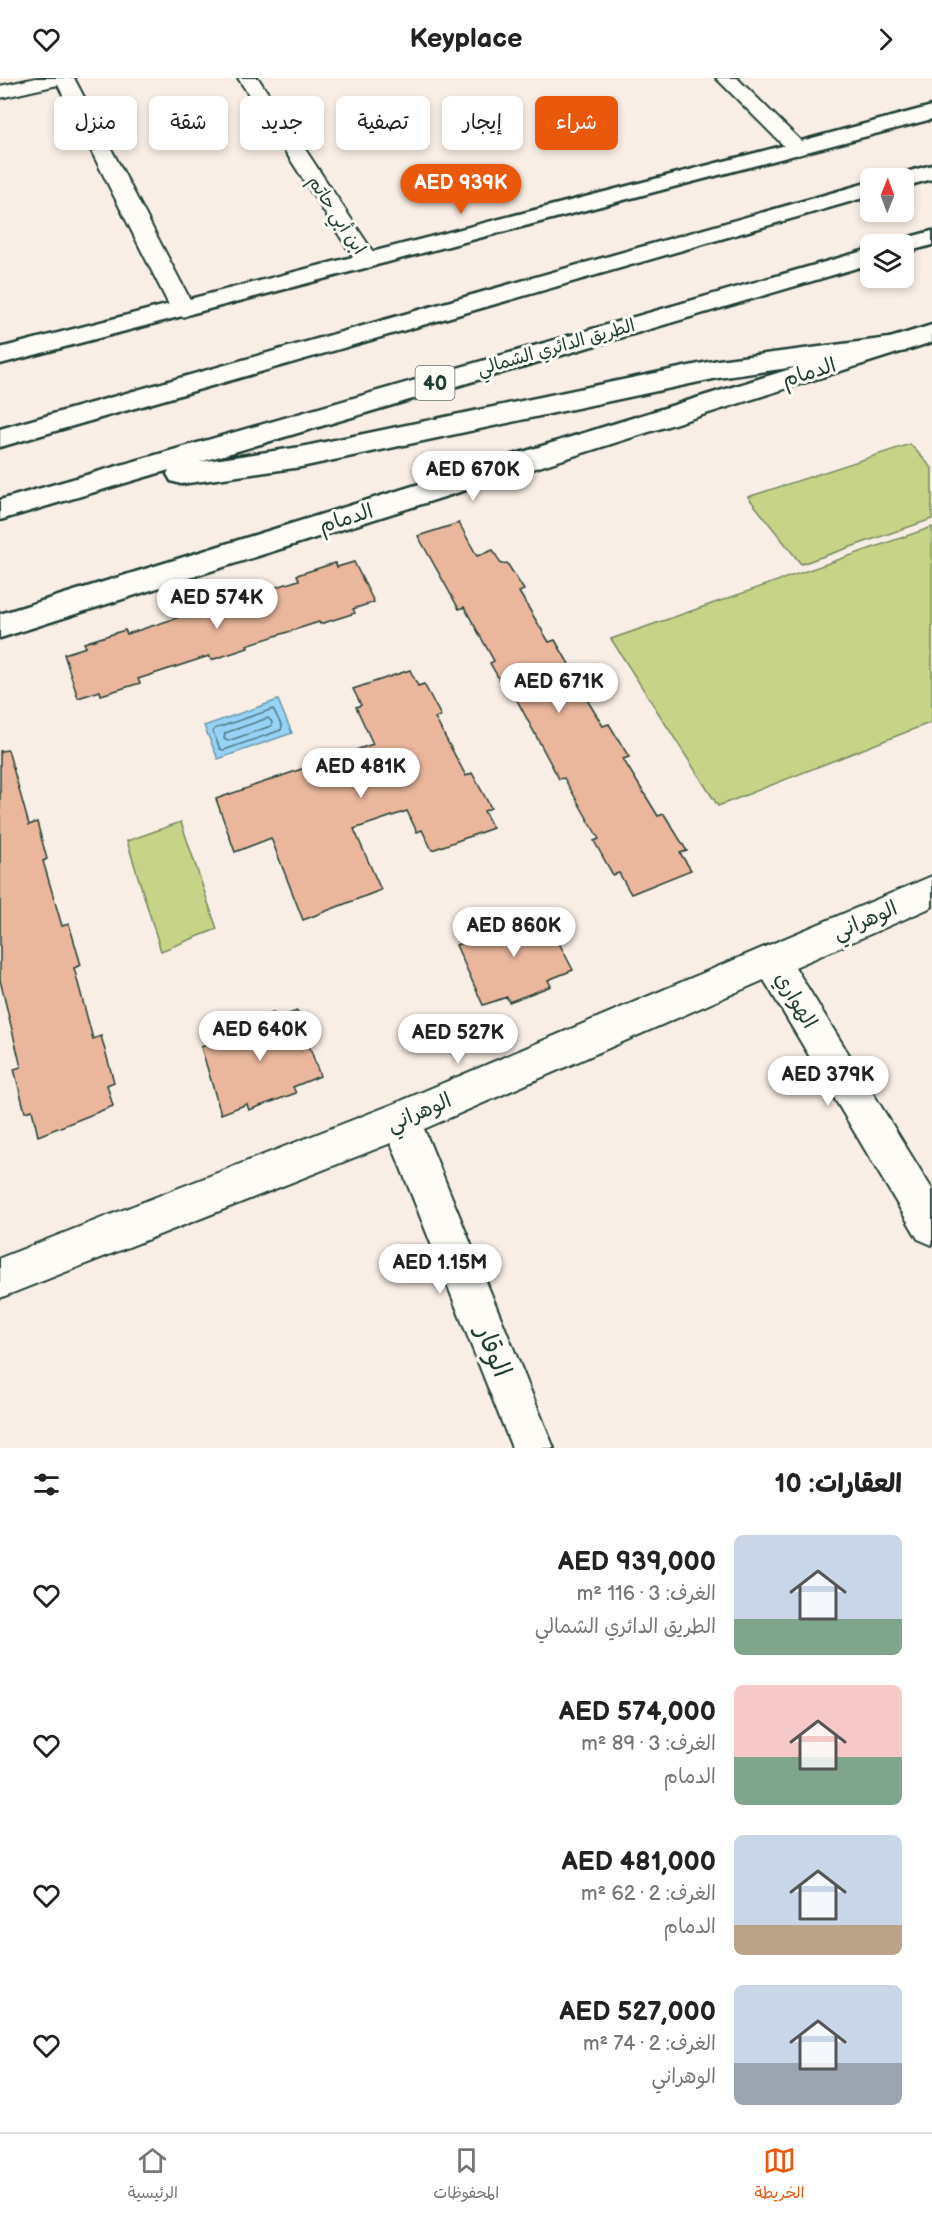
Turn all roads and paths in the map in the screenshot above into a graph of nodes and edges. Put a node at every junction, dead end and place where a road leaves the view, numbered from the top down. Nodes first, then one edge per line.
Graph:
1 (64, 78) edge
2 (248, 78) edge
3 (726, 78) edge
4 (0, 92) edge
5 (932, 112) edge
6 (798, 149) junction
7 (932, 171) edge
8 (914, 177) edge
9 (860, 192) edge
10 (932, 238) edge
11 (914, 243) edge
12 (860, 259) edge
13 (367, 261) junction
14 (183, 309) junction
15 (932, 333) edge
16 (897, 345) junction
17 (0, 356) edge
18 (0, 438) edge
19 (64, 491) junction
20 (0, 510) edge
21 (0, 626) edge
22 (932, 891) edge
23 (772, 961) junction
24 (401, 1120) junction
25 (932, 1225) edge
26 (0, 1278) edge
27 (533, 1448) edge

1 - 4 street
1 - 14 street
2 - 13 street, ابن أبي حاتم
3 - 6 street
5 - 6 main road
6 - 13 main road
7 - 8 main road
9 - 18 main road
10 - 11 main road
12 - 19 main road, الطريق الدائري الشمالي / 40
13 - 14 main road
14 - 17 main road
15 - 16 main road, الدمام
16 - 19 main road
16 - 21 main road, الدمام
19 - 20 main road, الطريق الدائري الشمالي / 40
22 - 23 street, الوهراني
23 - 24 street, الوهراني
23 - 25 street, الهواري
24 - 26 street, الوهراني
24 - 27 street, الوقار

